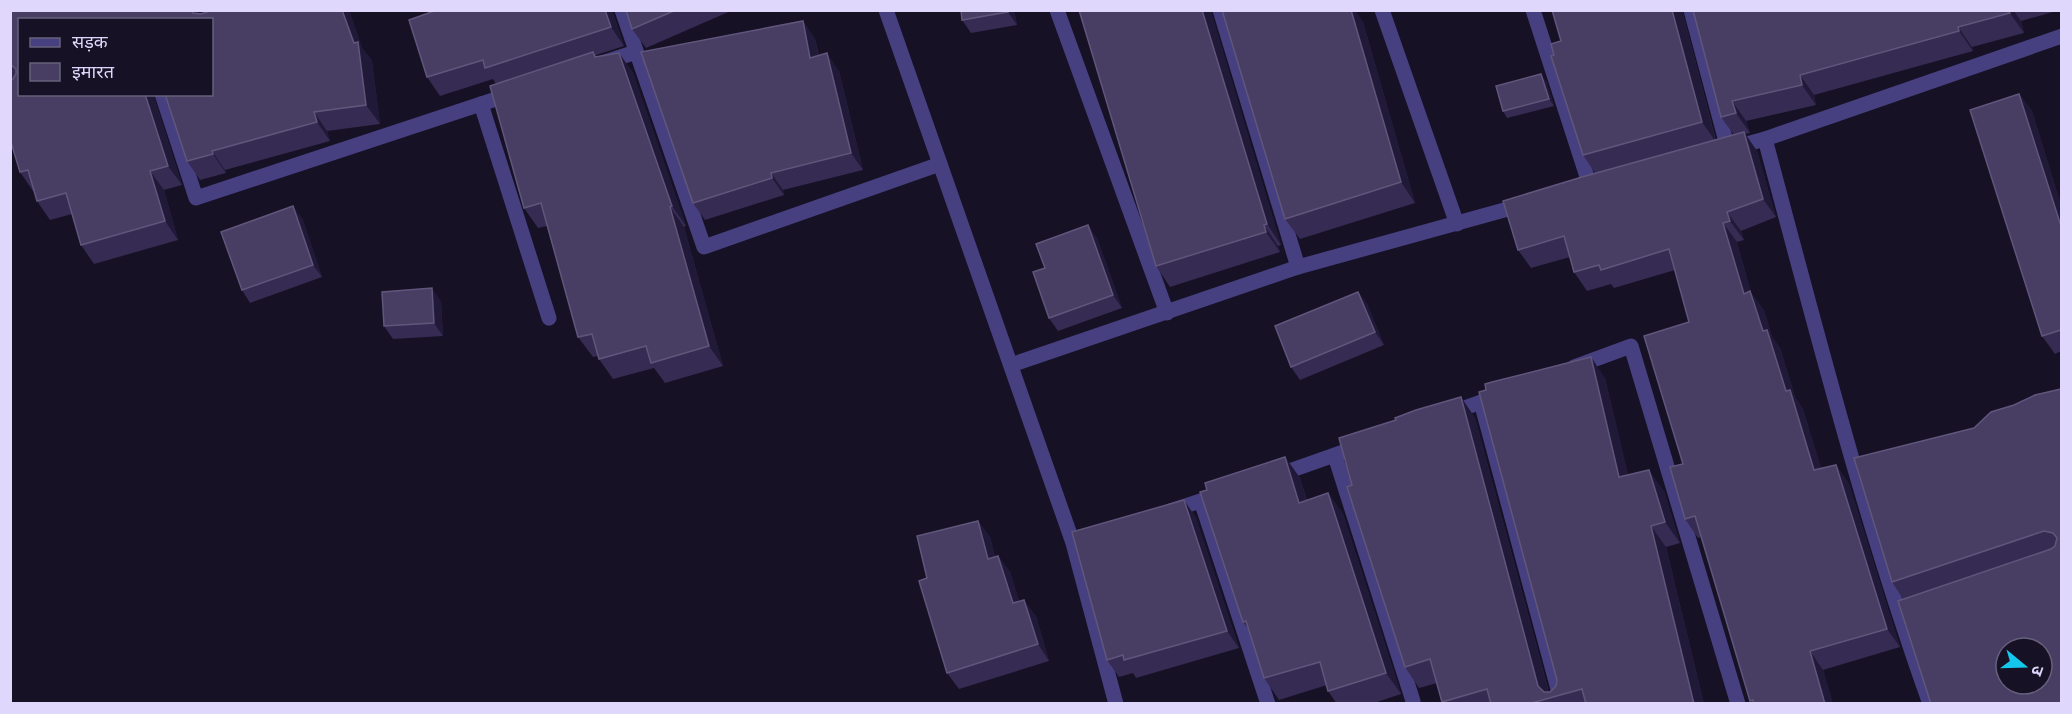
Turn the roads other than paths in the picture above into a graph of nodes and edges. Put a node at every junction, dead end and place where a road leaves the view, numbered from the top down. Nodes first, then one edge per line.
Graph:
1 (622, 10) edge
2 (886, 10) edge
3 (1057, 10) edge
4 (1220, 10) edge
5 (1382, 10) edge
6 (1533, 10) edge
7 (1691, 10) edge
8 (2061, 36) edge
9 (636, 52) junction
10 (592, 67) edge
11 (526, 89) edge
12 (163, 96) edge
13 (481, 104) junction
14 (1766, 139) junction
15 (940, 164) junction
16 (1590, 186) edge
17 (1545, 198) edge
18 (1457, 224) junction
19 (1298, 267) junction
20 (1167, 313) junction
21 (549, 318) dead end
22 (1011, 365) junction
23 (1556, 374) edge
24 (1513, 390) edge
25 (1481, 402) junction
26 (1436, 419) edge
27 (1369, 443) edge
28 (1335, 456) junction
29 (1257, 482) edge
30 (1234, 489) edge
31 (1201, 501) junction
32 (1158, 515) edge
33 (1413, 701) dead end
34 (1116, 704) edge
35 (1268, 704) edge
36 (1562, 704) edge
37 (1738, 704) edge
38 (1930, 704) edge

1 - 9 street
2 - 15 street
3 - 20 street
4 - 19 street
5 - 18 street
6 - 16 street
7 - 14 street
8 - 14 street
9 - 10 street
9 - 15 street
11 - 13 street
12 - 13 street
13 - 21 street
14 - 38 street
15 - 22 street
17 - 18 street
18 - 19 street
19 - 20 street
20 - 22 street
22 - 34 street
23 - 37 street
24 - 25 street
25 - 26 street
25 - 36 street
27 - 28 street
28 - 29 street
28 - 33 street
30 - 31 street
31 - 32 street
31 - 35 street

